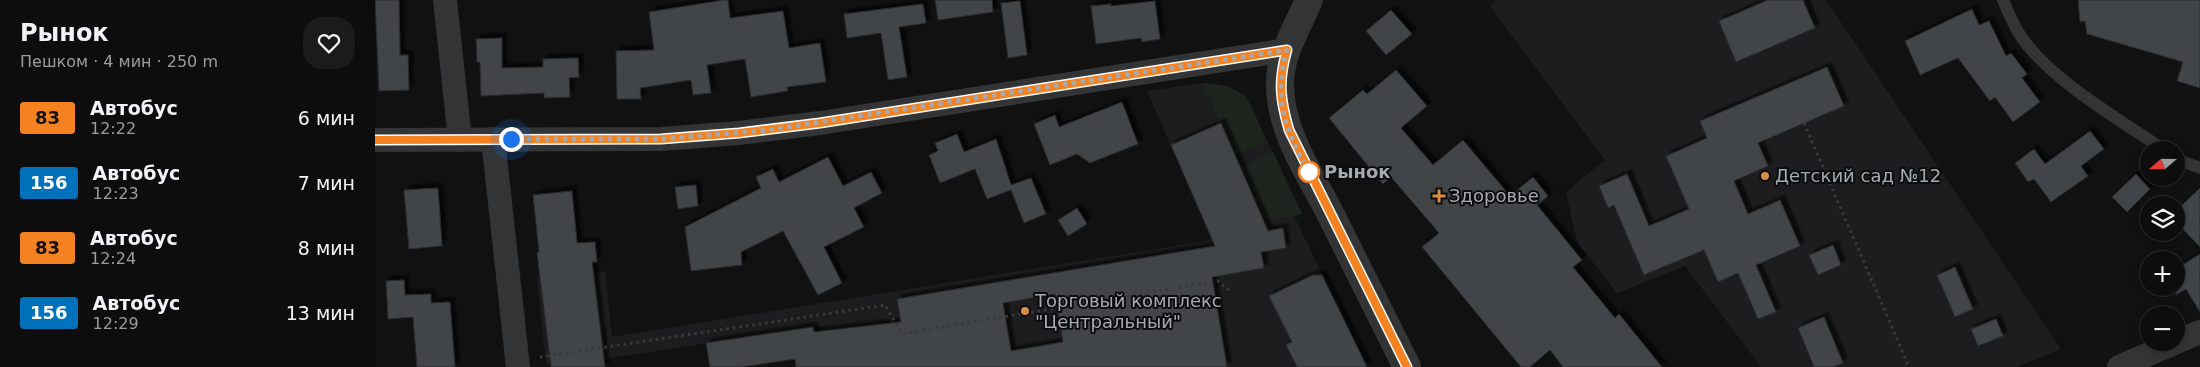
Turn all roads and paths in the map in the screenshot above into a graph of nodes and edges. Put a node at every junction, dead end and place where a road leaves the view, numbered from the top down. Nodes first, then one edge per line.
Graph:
1 (445, 0) edge
2 (1309, 0) edge
3 (2003, 0) edge
4 (1287, 50) junction
5 (1803, 123) dead end
6 (493, 139) junction
7 (375, 140) edge
8 (460, 140) junction
9 (2150, 141) edge
10 (2185, 162) edge
11 (2200, 168) edge
12 (1231, 292) dead end
13 (2200, 332) edge
14 (517, 364) edge
15 (1407, 367) edge
16 (1909, 367) edge
17 (2119, 367) edge

1 - 8 street
2 - 4 street
3 - 9 lane
4 - 6 street
4 - 15 street
5 - 16 path
6 - 8 street
6 - 14 street
7 - 8 street
10 - 11 lane
12 - 14 path
13 - 17 street

